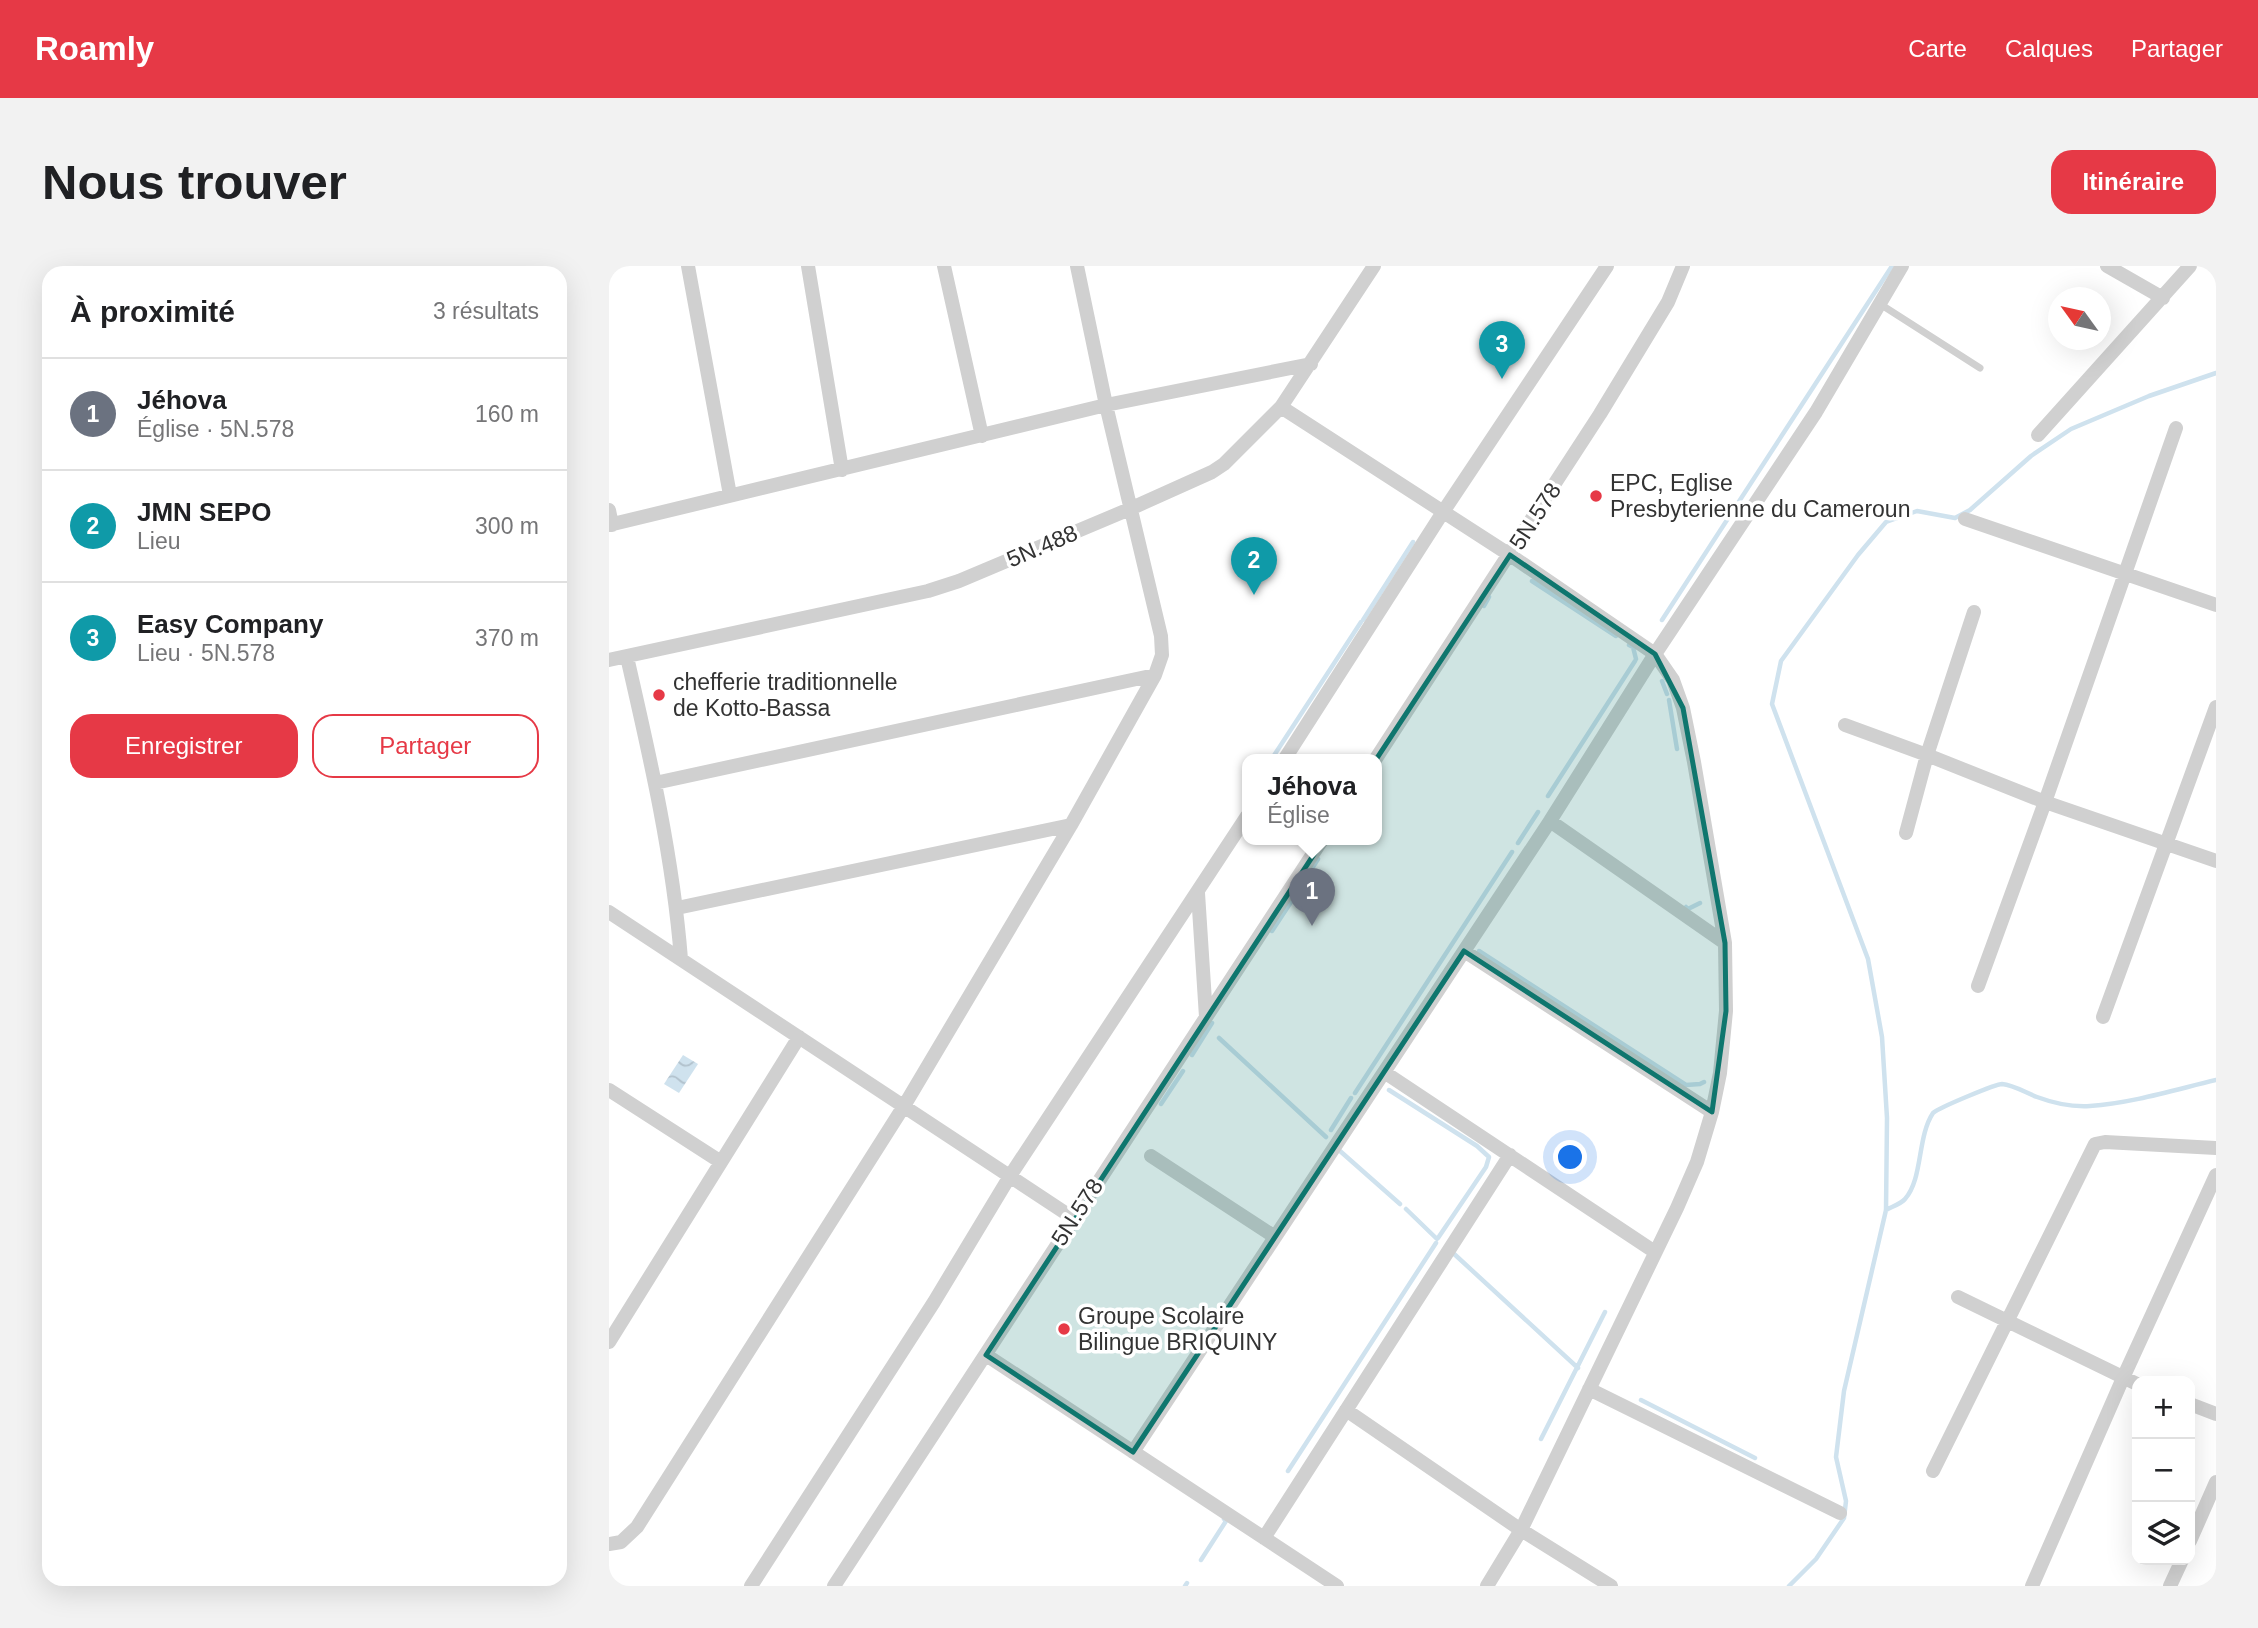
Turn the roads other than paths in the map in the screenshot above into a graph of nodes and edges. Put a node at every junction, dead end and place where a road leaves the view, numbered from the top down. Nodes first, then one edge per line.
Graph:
1 (688, 266) edge
2 (808, 266) edge
3 (944, 266) edge
4 (1077, 266) edge
5 (1374, 266) edge
6 (1607, 266) edge
7 (1683, 266) edge
8 (1902, 266) edge
9 (2107, 266) edge
10 (2190, 266) edge
11 (2162, 298) junction
12 (1879, 304) junction
13 (1311, 363) junction
14 (1980, 368) dead end
15 (1106, 405) junction
16 (1281, 407) junction
17 (2176, 428) dead end
18 (2038, 435) dead end
19 (982, 436) junction
20 (842, 470) junction
21 (730, 495) junction
22 (1132, 509) junction
23 (1444, 512) junction
24 (1965, 519) dead end
25 (610, 520) edge
26 (1510, 555) junction
27 (2124, 575) junction
28 (2216, 605) edge
29 (1974, 612) dead end
30 (1655, 654) junction
31 (628, 657) junction
32 (609, 660) edge
33 (1155, 675) junction
34 (2216, 707) edge
35 (1845, 725) dead end
36 (1288, 754) edge
37 (1379, 754) edge
38 (1927, 755) junction
39 (656, 783) junction
40 (2045, 802) junction
41 (1550, 821) junction
42 (1242, 824) edge
43 (1071, 825) junction
44 (1906, 833) dead end
45 (2166, 843) junction
46 (1319, 845) edge
47 (2216, 860) edge
48 (1198, 893) junction
49 (677, 908) junction
50 (609, 912) edge
51 (1725, 943) junction
52 (1464, 951) junction
53 (681, 959) junction
54 (1978, 986) dead end
55 (1206, 1017) junction
56 (2103, 1017) dead end
57 (799, 1037) junction
58 (1384, 1072) junction
59 (609, 1090) edge
60 (904, 1106) junction
61 (1712, 1112) junction
62 (2216, 1147) edge
63 (1510, 1155) junction
64 (1151, 1156) dead end
65 (721, 1162) junction
66 (2216, 1175) edge
67 (1010, 1176) junction
68 (1073, 1218) junction
69 (1275, 1237) junction
70 (1655, 1252) junction
71 (1958, 1297) dead end
72 (609, 1311) edge
73 (623, 1321) junction
74 (2008, 1321) junction
75 (609, 1342) edge
76 (986, 1355) junction
77 (2123, 1378) junction
78 (2132, 1382) edge
79 (1589, 1389) junction
80 (2195, 1406) edge
81 (1346, 1410) junction
82 (2216, 1414) edge
83 (1133, 1452) junction
84 (1934, 1471) dead end
85 (2216, 1482) edge
86 (1840, 1513) dead end
87 (1521, 1530) junction
88 (2195, 1530) edge
89 (1264, 1538) junction
90 (609, 1544) edge
91 (2180, 1565) edge
92 (751, 1586) edge
93 (834, 1586) edge
94 (1337, 1586) edge
95 (1487, 1586) edge
96 (1611, 1586) edge
97 (2032, 1586) edge
98 (2170, 1586) edge

1 - 21 street
2 - 20 street
3 - 19 street
4 - 15 street
5 - 13 street, 5N.488
6 - 23 street
7 - 26 street, 5N.578
8 - 12 street
9 - 11 street
10 - 11 street
11 - 18 street
12 - 14 lane
12 - 30 street
13 - 15 street
13 - 16 street, 5N.488
15 - 19 street
15 - 22 street
16 - 22 street, 5N.488
16 - 23 street
17 - 27 street
19 - 20 street
20 - 21 street
21 - 25 street
22 - 31 street, 5N.488
22 - 33 street
23 - 26 street
23 - 36 street
24 - 27 street
26 - 30 street
26 - 37 street, 5N.578
27 - 28 street
27 - 40 street
29 - 38 street
30 - 41 street
30 - 51 street
31 - 32 street, 5N.488
31 - 39 street
33 - 39 street
33 - 43 street
34 - 45 street
35 - 38 street
38 - 40 street
38 - 44 street
39 - 49 street
40 - 45 street
40 - 54 street
41 - 51 street
41 - 52 street
42 - 48 street
43 - 49 street
43 - 60 street
45 - 47 street
45 - 56 street
46 - 55 street, 5N.578
48 - 55 street
48 - 67 street
49 - 53 street
50 - 53 street
51 - 61 street
52 - 58 street
52 - 61 street
53 - 57 street
55 - 68 street, 5N.578
57 - 60 street
57 - 65 street
58 - 63 street
58 - 69 street
59 - 65 street
60 - 67 street
60 - 90 street
61 - 70 street
62 - 74 street
63 - 70 street
63 - 81 street
64 - 69 street
65 - 73 street
66 - 77 street
67 - 68 street
67 - 92 street
68 - 76 street, 5N.578
69 - 83 street
70 - 79 street
71 - 74 street
72 - 73 street
73 - 75 street
74 - 77 street
74 - 84 street
76 - 83 street
76 - 93 street, 5N.578
77 - 78 street
77 - 97 street
79 - 86 street
79 - 87 street
80 - 82 street
81 - 87 street
81 - 89 street
83 - 89 street
85 - 88 street
87 - 95 street
87 - 96 street
89 - 94 street
91 - 98 street

